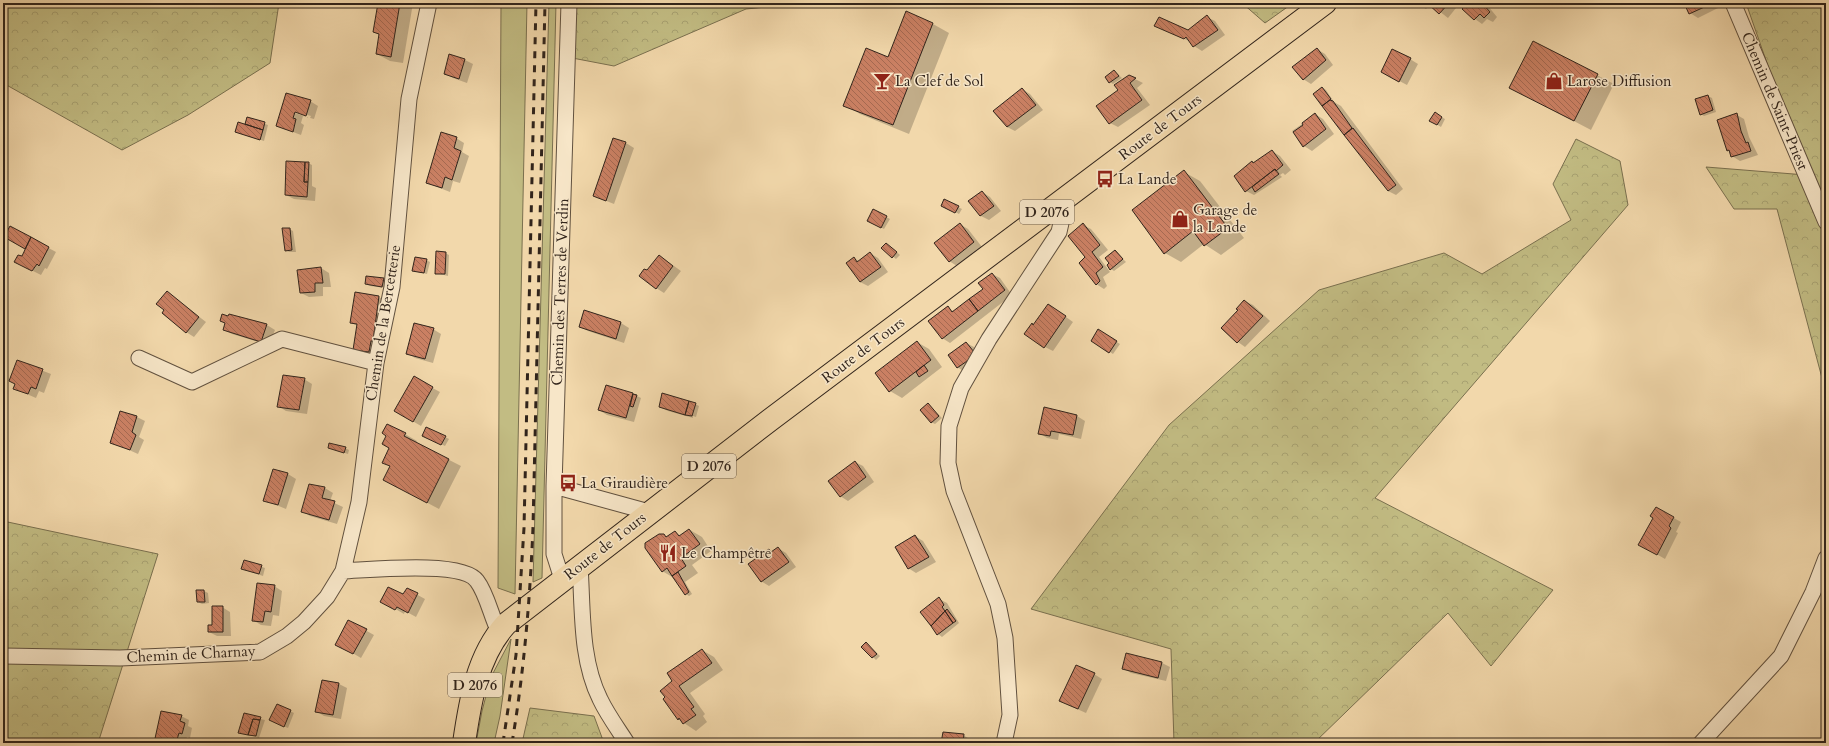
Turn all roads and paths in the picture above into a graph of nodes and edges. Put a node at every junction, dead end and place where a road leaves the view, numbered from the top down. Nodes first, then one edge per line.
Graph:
1 (429, 3) edge
2 (569, 3) edge
3 (1325, 3) edge
4 (1733, 3) edge
5 (1060, 202) junction
6 (1826, 222) edge
7 (139, 358) dead end
8 (376, 363) junction
9 (554, 486) junction
10 (649, 512) junction
11 (1826, 558) edge
12 (580, 566) junction
13 (343, 571) junction
14 (562, 579) junction
15 (499, 632) junction
16 (3, 656) edge
17 (464, 743) edge
18 (627, 743) edge
19 (1004, 743) edge
20 (1701, 743) edge

1 - 8 street, Chemin de la Bercetterie
2 - 9 street, Chemin des Terres de Verdin
3 - 5 main road, Route de Tours / D 2076
4 - 6 street, Chemin de Saint-Priest
5 - 10 main road, Route de Tours / D 2076
5 - 19 street
7 - 8 street
8 - 13 street, Chemin de la Bercetterie
9 - 10 street
9 - 14 street, Chemin des Terres de Verdin
10 - 12 main road, Route de Tours / D 2076
11 - 20 street
12 - 14 main road, Route de Tours / D 2076
12 - 18 street
13 - 15 street
13 - 16 street, Chemin de Charnay
14 - 15 main road, Route de Tours / D 2076
15 - 17 main road, Route de Tours / D 2076

